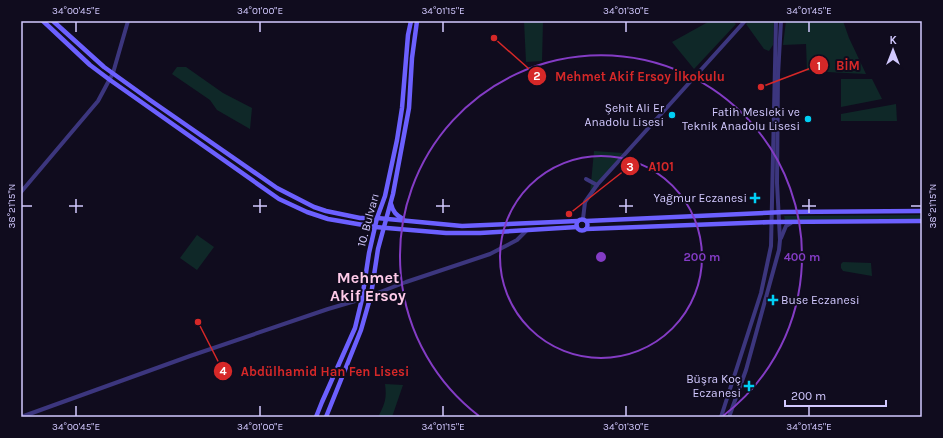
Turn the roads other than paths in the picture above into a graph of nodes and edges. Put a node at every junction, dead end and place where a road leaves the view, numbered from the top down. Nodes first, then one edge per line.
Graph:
1 (43, 21) edge
2 (53, 21) edge
3 (128, 21) edge
4 (411, 21) edge
5 (417, 21) edge
6 (745, 21) edge
7 (776, 21) edge
8 (781, 21) edge
9 (113, 73) junction
10 (110, 80) junction
11 (586, 178) dead end
12 (597, 185) junction
13 (21, 192) edge
14 (383, 203) junction
15 (391, 204) junction
16 (922, 211) edge
17 (779, 212) junction
18 (772, 213) junction
19 (360, 218) junction
20 (378, 218) junction
21 (386, 219) junction
22 (404, 220) junction
23 (583, 220) junction
24 (772, 222) junction
25 (779, 222) junction
26 (922, 222) edge
27 (791, 223) junction
28 (375, 227) junction
29 (384, 227) junction
30 (577, 227) junction
31 (586, 229) junction
32 (527, 230) junction
33 (780, 240) junction
34 (371, 295) junction
35 (362, 299) junction
36 (21, 417) edge
37 (316, 417) edge
38 (326, 417) edge
39 (721, 417) edge
40 (729, 417) edge

1 - 10 main road
2 - 9 main road
3 - 9 street
4 - 14 main road, 10. Bulvarı
5 - 15 main road, 10. Bulvarı
6 - 12 street
7 - 18 street
8 - 17 street
9 - 10 street
9 - 19 main road
10 - 13 street
10 - 28 main road
11 - 12 street
12 - 23 street
14 - 19 main road
14 - 20 main road, 10. Bulvarı
15 - 21 main road, 10. Bulvarı
15 - 22 main road
16 - 17 main road
17 - 18 main road
17 - 25 street
18 - 23 main road
18 - 24 street
19 - 20 main road
20 - 21 main road
20 - 28 main road, 10. Bulvarı
21 - 22 main road
21 - 29 main road, 10. Bulvarı
22 - 23 main road
23 - 30 main road
23 - 31 main road
24 - 25 main road
24 - 31 main road
24 - 39 street
25 - 27 main road
25 - 33 street
26 - 27 main road
27 - 33 street
28 - 29 main road
28 - 35 main road, 10. Bulvarı
29 - 32 main road
29 - 34 main road, 10. Bulvarı
30 - 31 main road
30 - 32 main road
32 - 34 street
33 - 40 street
34 - 35 street
34 - 38 main road, 10. Bulvarı
35 - 36 street
35 - 37 main road, 10. Bulvarı

